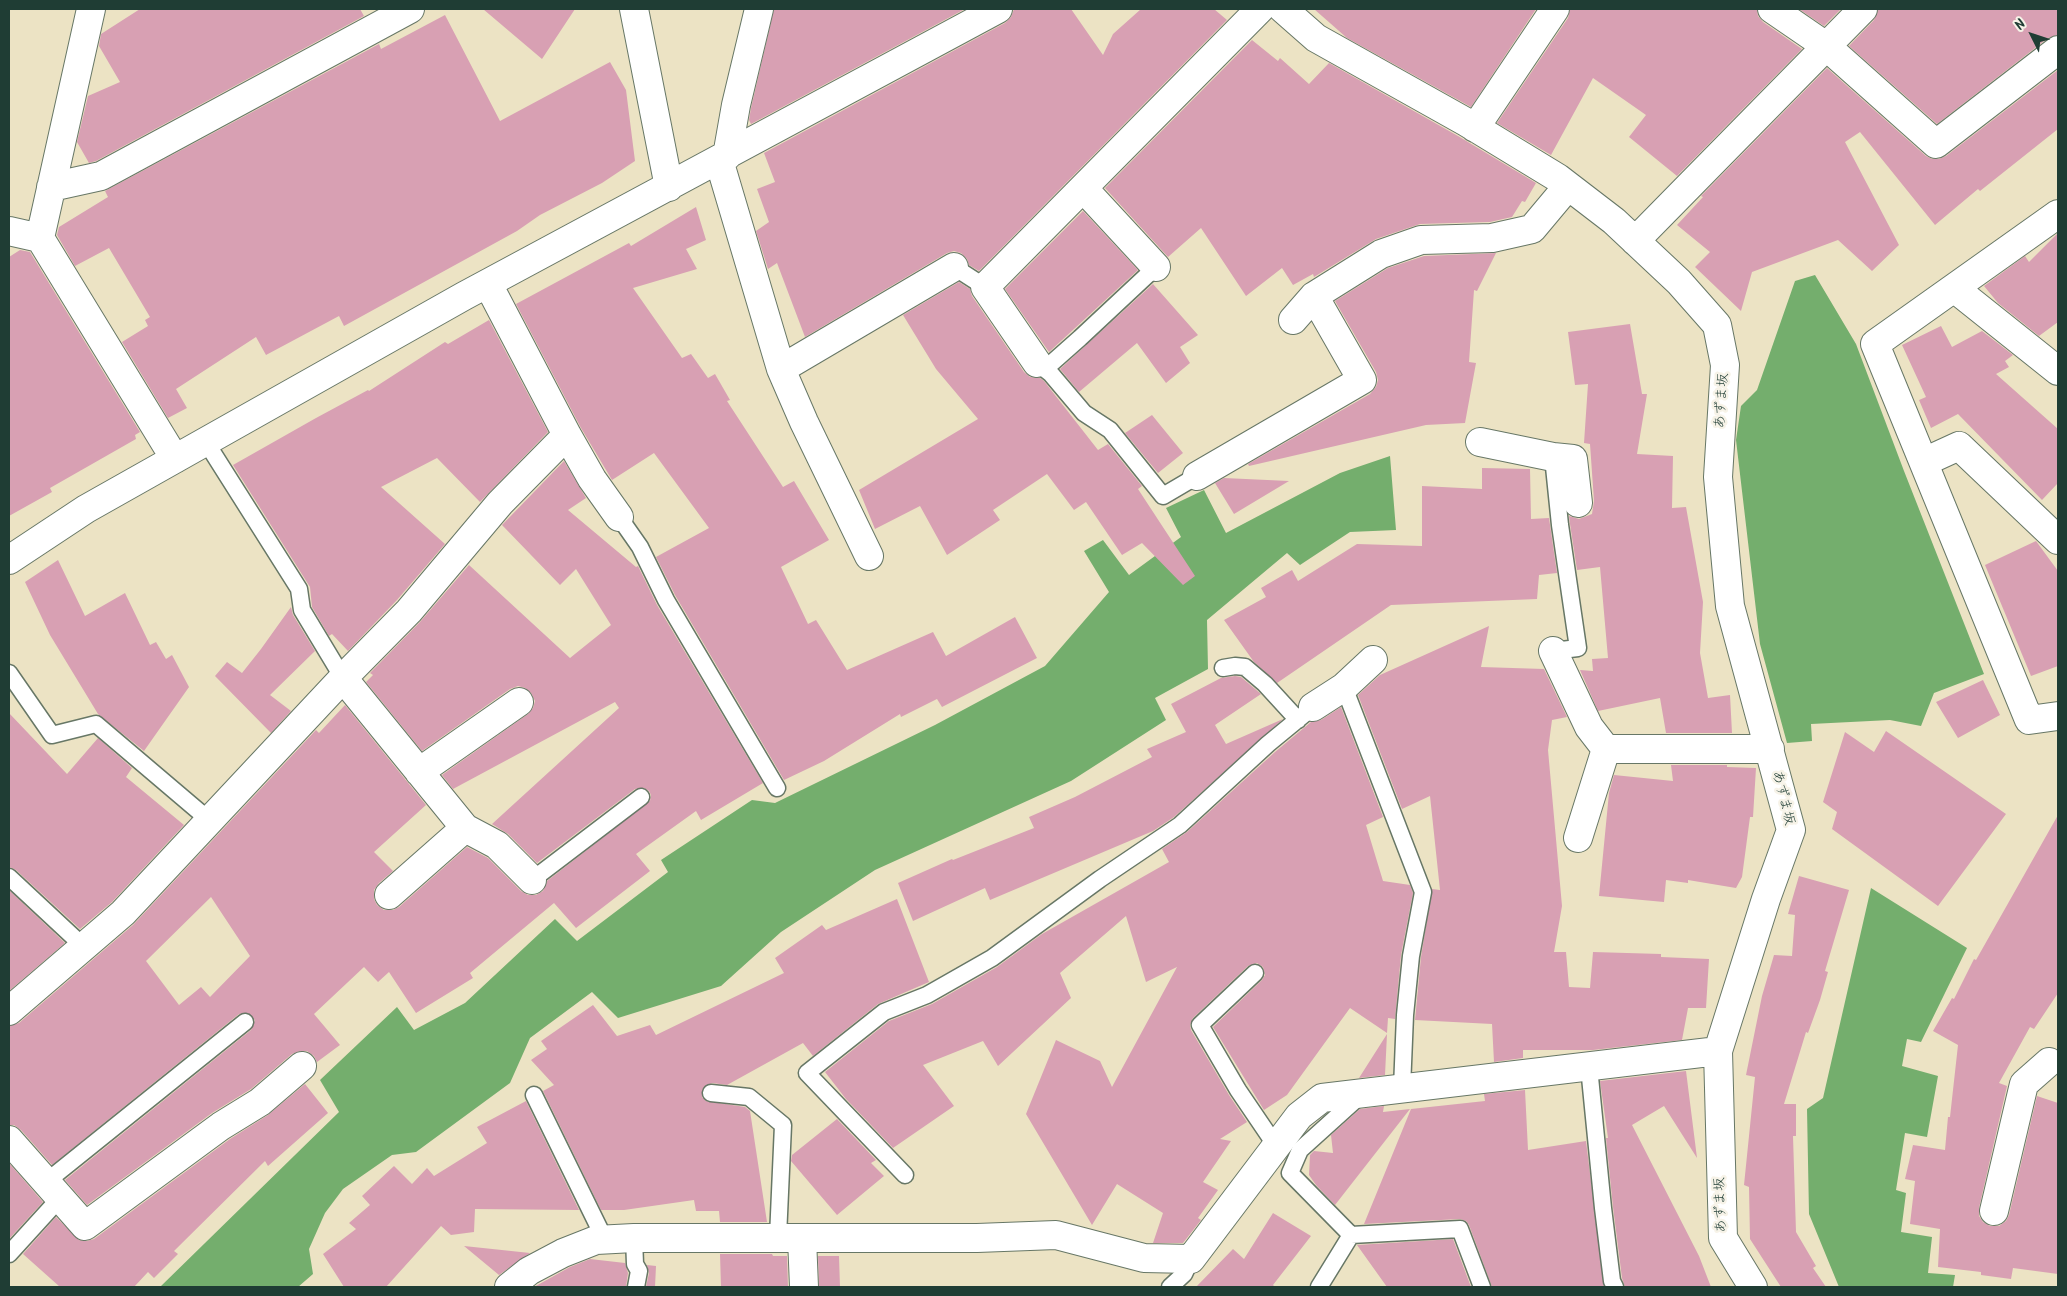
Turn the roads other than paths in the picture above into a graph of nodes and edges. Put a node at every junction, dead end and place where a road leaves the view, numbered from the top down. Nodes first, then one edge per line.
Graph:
1 (91, 9) edge
2 (410, 9) edge
3 (634, 9) edge
4 (758, 9) edge
5 (998, 9) edge
6 (1260, 9) edge
7 (1283, 9) edge
8 (1555, 9) edge
9 (1772, 9) edge
10 (1863, 9) edge
11 (1826, 46) junction
12 (2058, 50) edge
13 (1475, 128) junction
14 (723, 158) junction
15 (1568, 186) junction
16 (51, 187) junction
17 (669, 187) junction
18 (1083, 188) junction
19 (2058, 214) edge
20 (9, 231) edge
21 (40, 238) junction
22 (1635, 241) junction
23 (954, 267) joint
24 (1156, 267) joint
25 (488, 284) junction
26 (985, 287) junction
27 (1954, 288) junction
28 (1314, 296) junction
29 (1293, 320) dead end
30 (1041, 366) junction
31 (781, 369) junction
32 (2058, 372) edge
33 (566, 435) junction
34 (206, 442) junction
35 (1480, 442) dead end
36 (1553, 457) junction
37 (175, 459) junction
38 (1924, 462) junction
39 (1197, 476) joint
40 (1578, 503) dead end
41 (619, 518) joint
42 (2058, 540) edge
43 (869, 556) dead end
44 (10, 557) edge
45 (1553, 651) joint
46 (1373, 660) dead end
47 (1223, 668) dead end
48 (9, 673) edge
49 (343, 678) junction
50 (1344, 687) junction
51 (519, 702) dead end
52 (1306, 713) junction
53 (2058, 716) edge
54 (1606, 749) junction
55 (1770, 749) junction
56 (420, 772) junction
57 (777, 788) dead end
58 (641, 797) dead end
59 (209, 820) junction
60 (465, 828) junction
61 (1578, 838) dead end
62 (9, 877) edge
63 (532, 880) joint
64 (389, 895) dead end
65 (83, 946) junction
66 (1255, 973) dead end
67 (9, 1011) edge
68 (245, 1022) dead end
69 (1718, 1051) junction
70 (2055, 1061) edge
71 (302, 1066) dead end
72 (1589, 1067) junction
73 (1402, 1088) junction
74 (710, 1093) dead end
75 (1363, 1093) junction
76 (534, 1095) dead end
77 (9, 1140) edge
78 (1276, 1146) junction
79 (905, 1175) dead end
80 (53, 1190) junction
81 (1994, 1211) dead end
82 (1351, 1235) junction
83 (790, 1237) junction
84 (634, 1238) junction
85 (605, 1240) junction
86 (9, 1254) edge
87 (1191, 1259) junction
88 (509, 1287) edge
89 (636, 1287) edge
90 (804, 1287) edge
91 (1170, 1287) edge
92 (1319, 1287) edge
93 (1482, 1287) edge
94 (1615, 1287) edge
95 (1754, 1287) edge

1 - 16 street
2 - 16 street
3 - 17 street
4 - 14 street
5 - 14 street
6 - 18 street
7 - 13 street
8 - 13 street
9 - 11 street
10 - 11 street
11 - 12 street
11 - 22 street
13 - 15 street
14 - 17 street
14 - 31 street
15 - 22 street
15 - 28 street
16 - 21 street
17 - 25 street
18 - 24 street
18 - 26 street
19 - 27 street
20 - 21 street
21 - 37 street
22 - 55 street, あずま坂
23 - 26 lane
23 - 31 street
24 - 30 lane
25 - 33 street
25 - 34 street
26 - 30 street
27 - 32 street
27 - 38 street
28 - 29 street
28 - 39 street
30 - 39 lane
31 - 43 street
33 - 41 street
33 - 49 street
34 - 37 street
34 - 49 lane
35 - 36 street
36 - 40 street
36 - 45 lane
37 - 44 street
38 - 42 street
38 - 53 street
41 - 57 lane
45 - 54 street
46 - 50 street
47 - 52 lane
48 - 59 lane
49 - 56 street
49 - 59 street
50 - 52 street
50 - 73 lane
51 - 56 street
52 - 79 lane
54 - 55 street
54 - 61 street
55 - 69 street, あずま坂
56 - 60 street
58 - 63 lane
59 - 65 street
60 - 63 street
60 - 64 street
62 - 65 lane
65 - 67 street
66 - 78 lane
68 - 80 lane
69 - 72 street
69 - 95 street, あずま坂
70 - 81 street
71 - 80 street
72 - 73 street
72 - 94 lane
73 - 75 street
74 - 83 lane
75 - 78 street
75 - 82 lane
76 - 85 lane
77 - 80 street
78 - 87 street
80 - 86 lane
82 - 92 lane
82 - 93 lane
83 - 84 street
83 - 87 street
83 - 90 street
84 - 85 street
84 - 89 lane
85 - 88 street
87 - 91 lane

